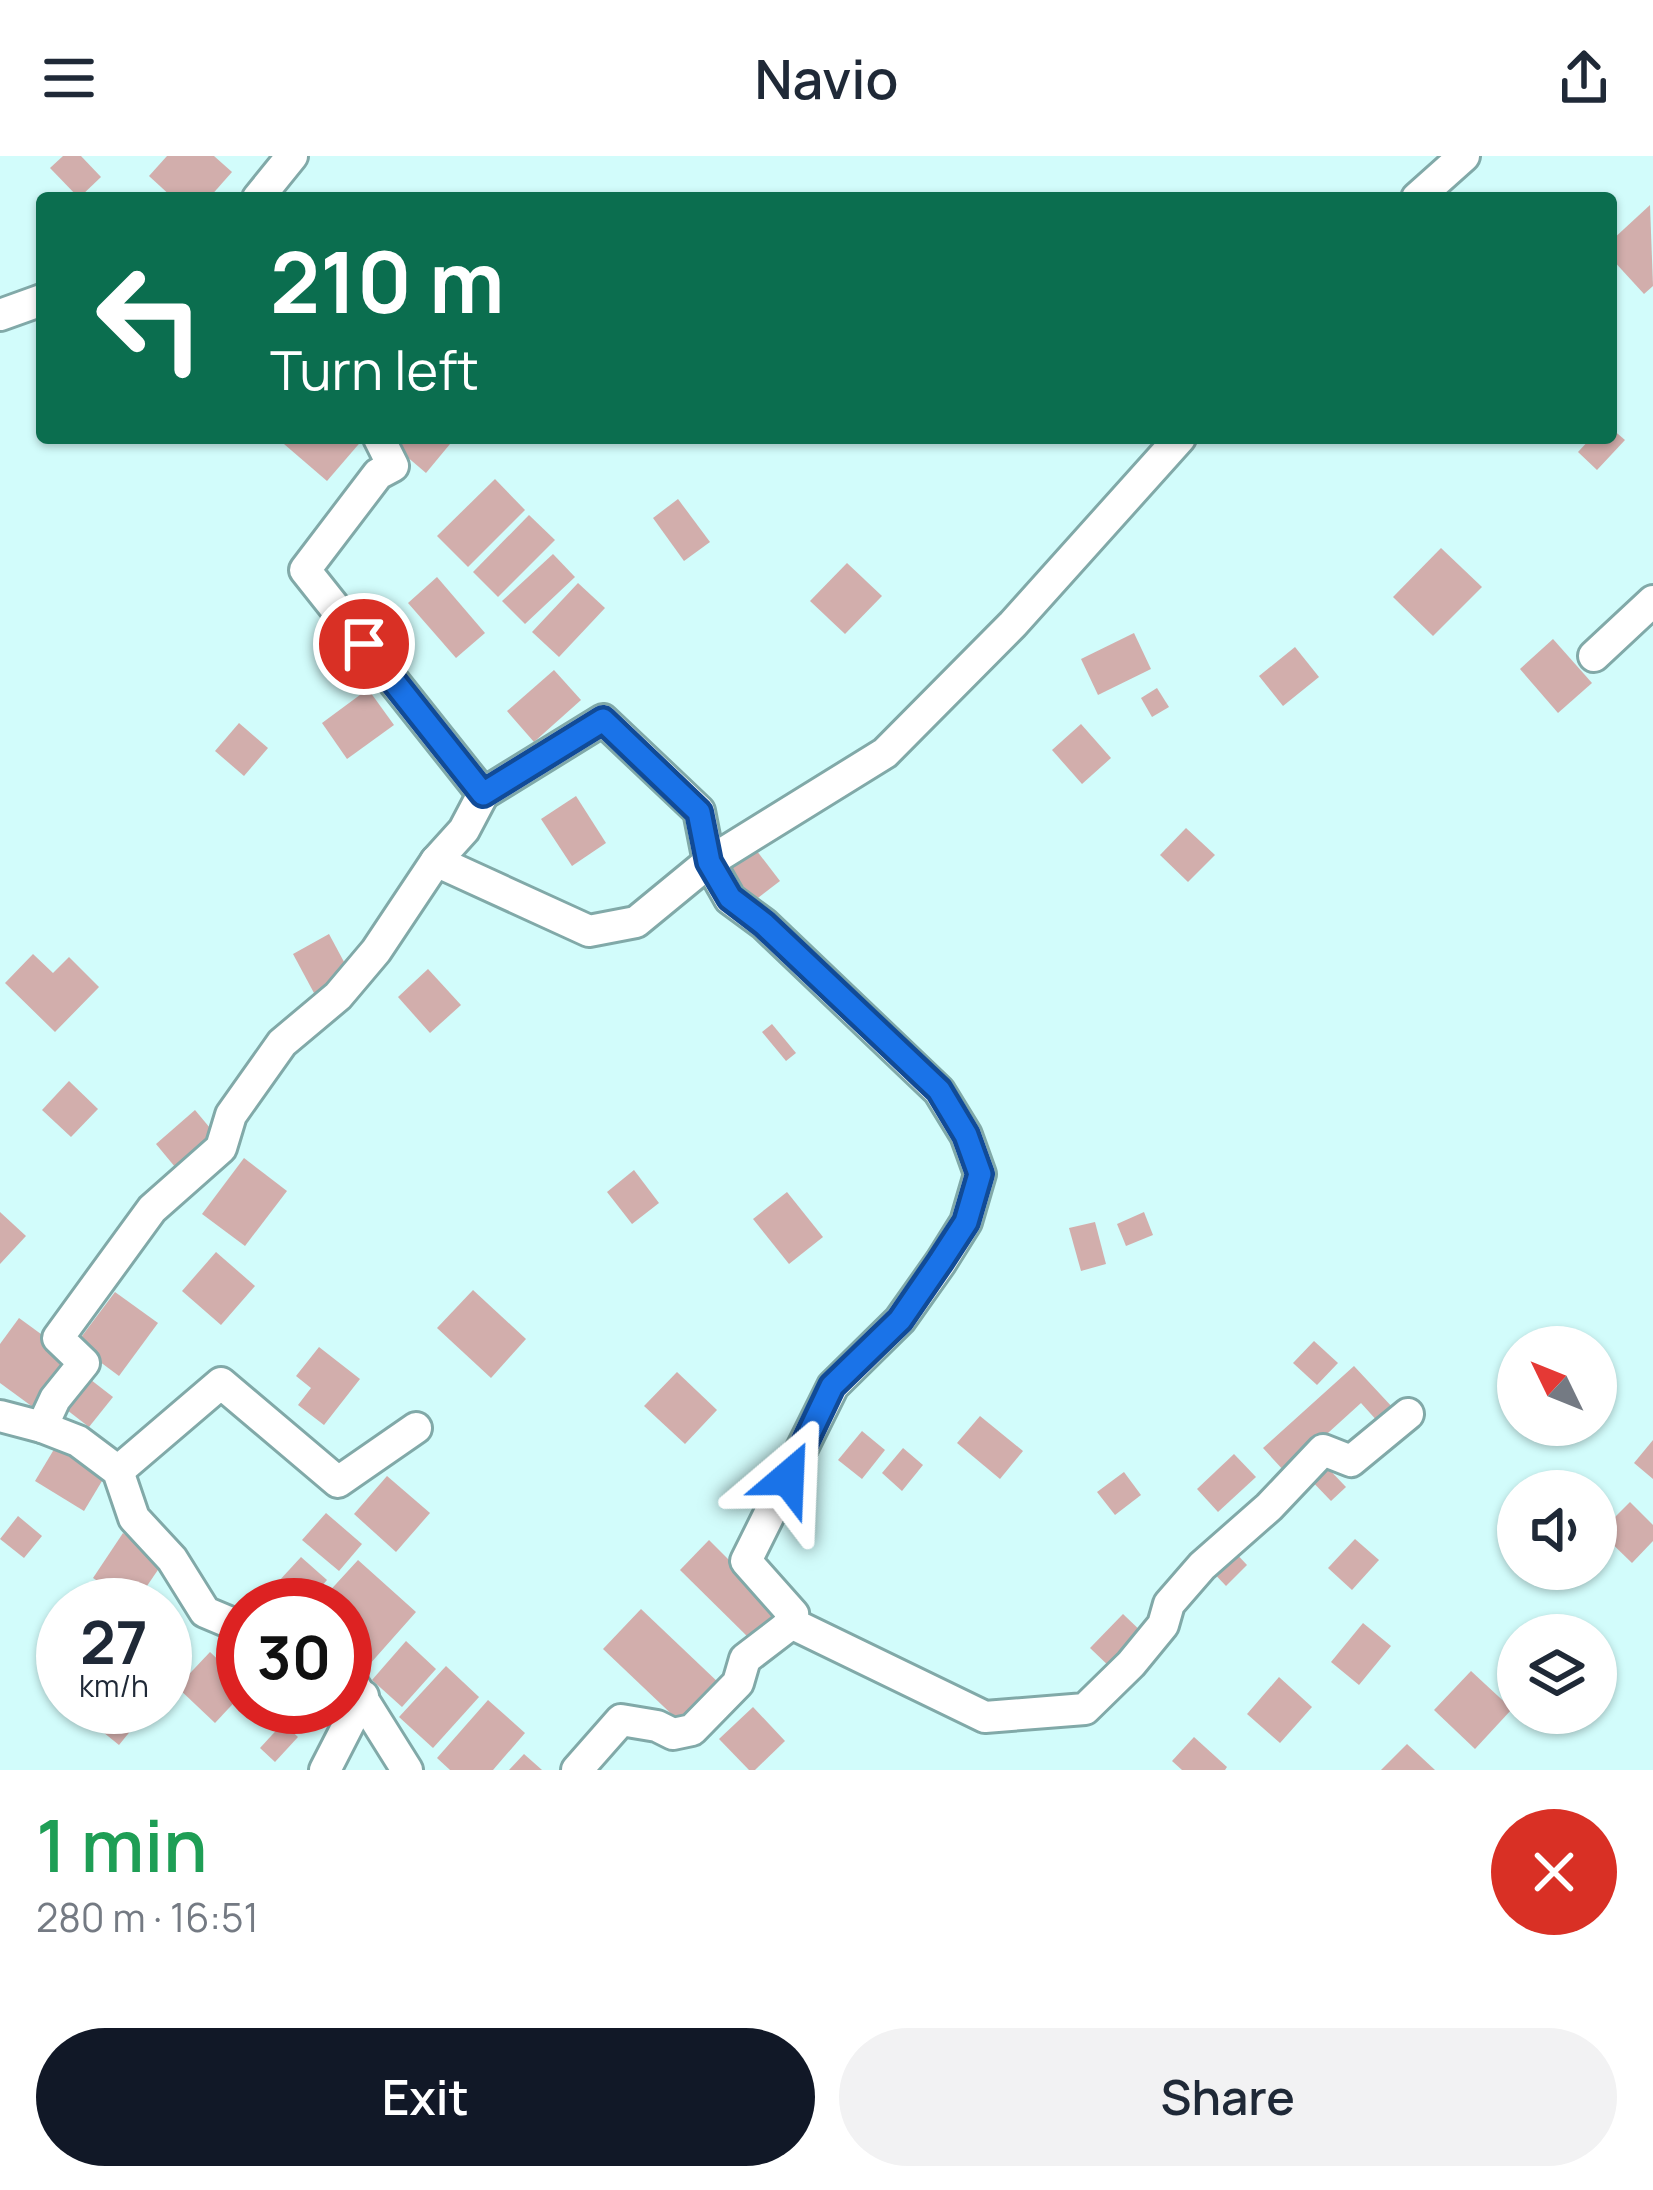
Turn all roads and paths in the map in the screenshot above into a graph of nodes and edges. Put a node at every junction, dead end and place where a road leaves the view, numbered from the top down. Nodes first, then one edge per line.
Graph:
1 (292, 156) edge
2 (1464, 156) edge
3 (263, 192) edge
4 (1424, 192) edge
5 (36, 302) edge
6 (0, 315) edge
7 (382, 444) edge
8 (1175, 444) edge
9 (1653, 601) edge
10 (1594, 656) dead end
11 (483, 794) junction
12 (436, 861) junction
13 (709, 862) junction
14 (1408, 1414) dead end
15 (0, 1415) edge
16 (41, 1427) junction
17 (416, 1428) dead end
18 (118, 1472) junction
19 (216, 1617) edge
20 (789, 1622) junction
21 (372, 1713) edge
22 (337, 1734) edge
23 (325, 1770) edge
24 (407, 1770) edge
25 (577, 1770) edge

1 - 3 street
2 - 4 street
5 - 6 street
7 - 11 street
8 - 13 street
9 - 10 street
11 - 12 street
11 - 13 street
12 - 13 street
12 - 16 street
13 - 20 street
14 - 20 street
15 - 16 street
16 - 18 street
17 - 18 street
18 - 19 street
20 - 25 street
21 - 24 street
22 - 23 street

